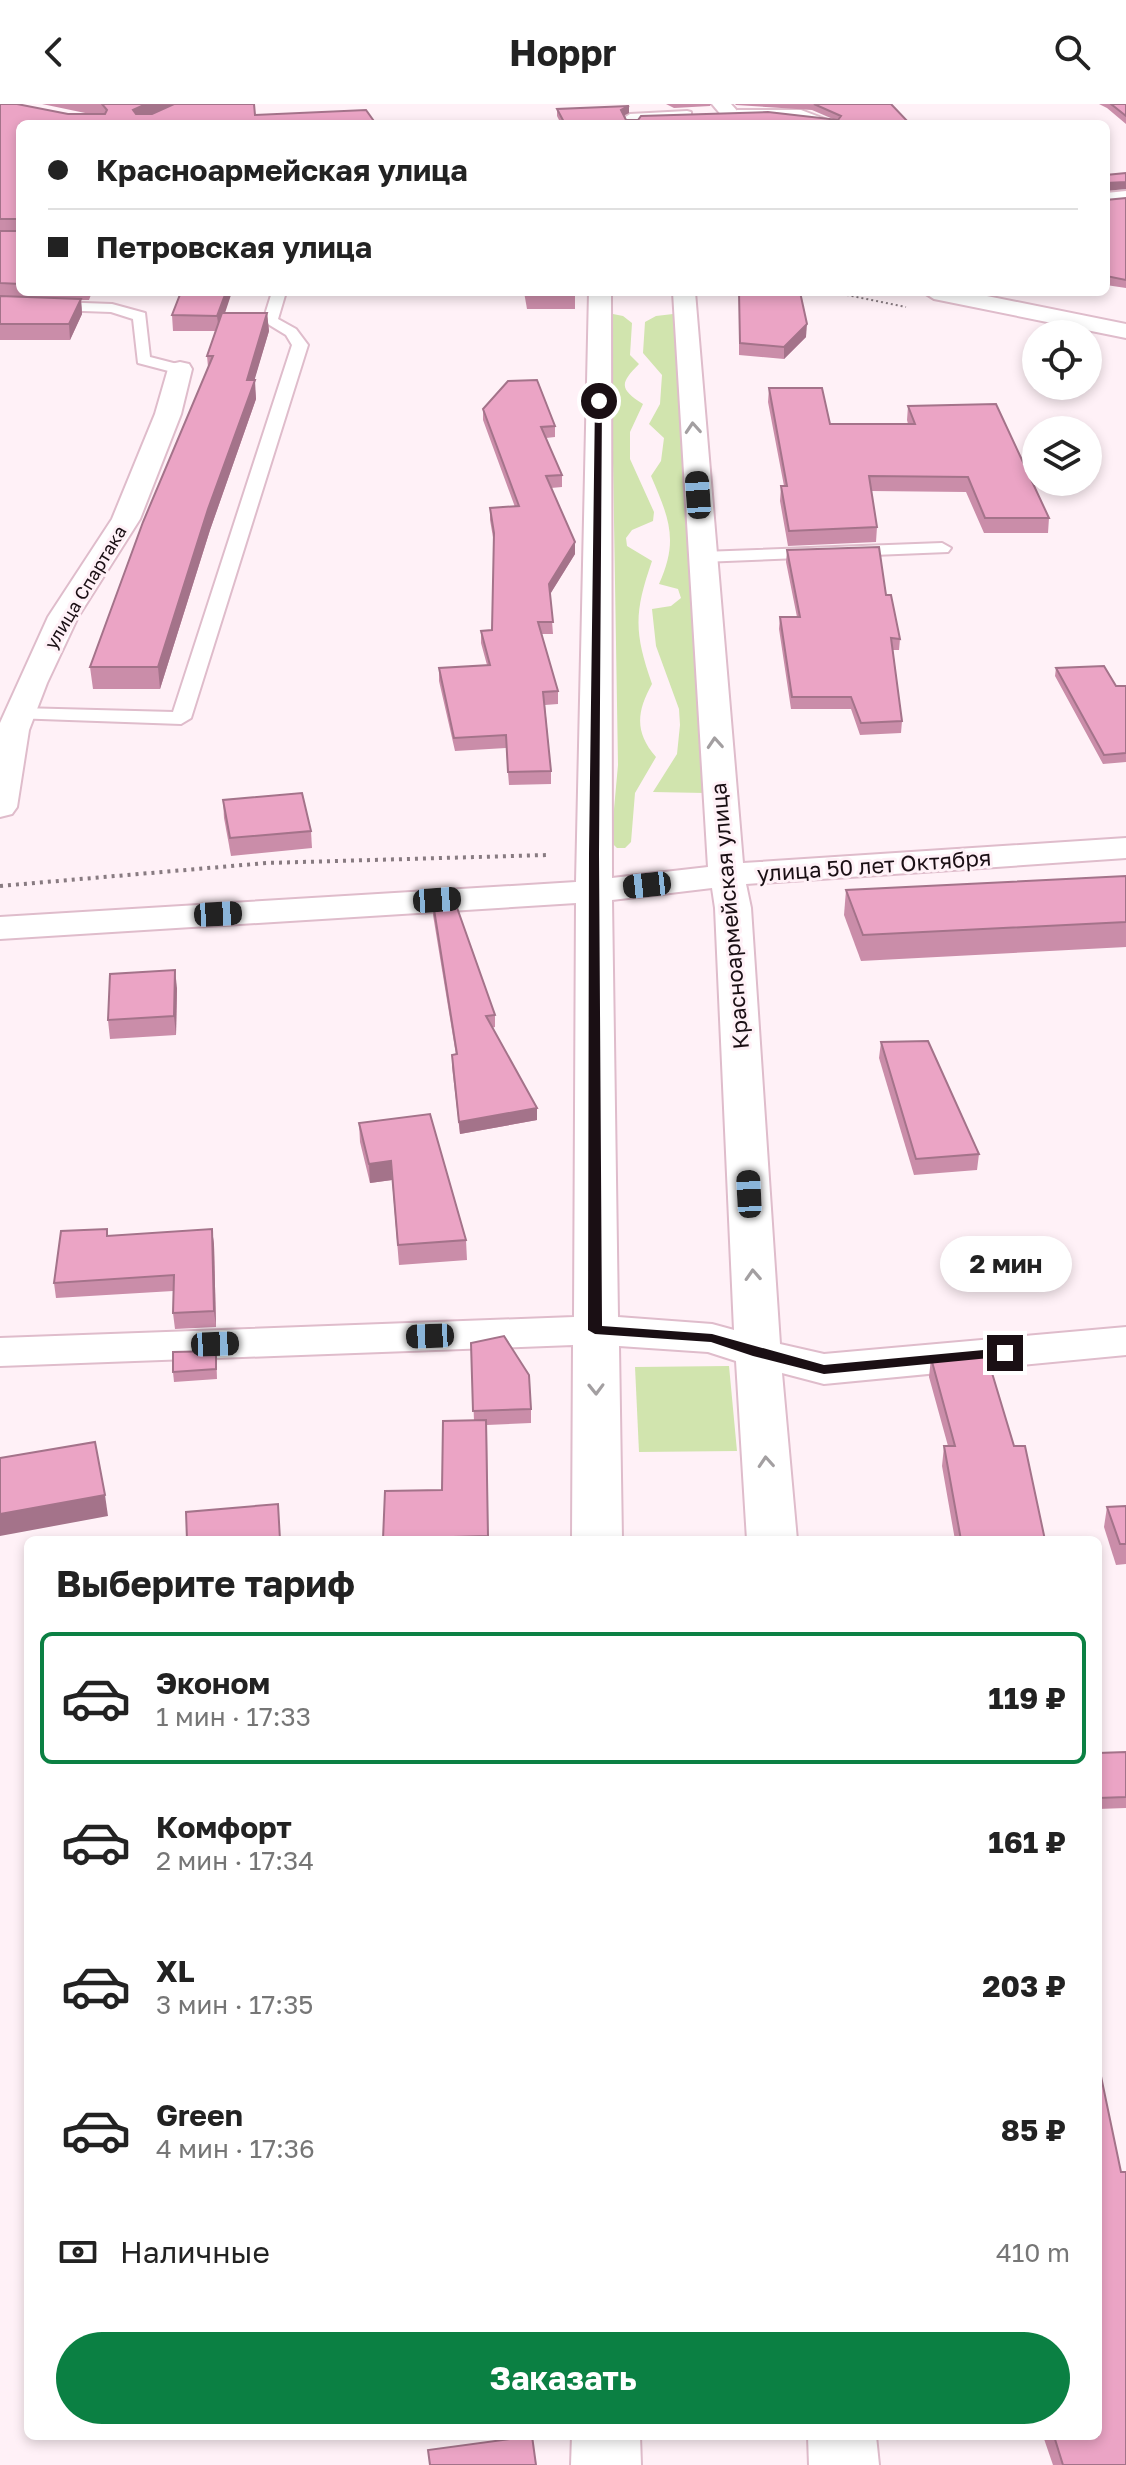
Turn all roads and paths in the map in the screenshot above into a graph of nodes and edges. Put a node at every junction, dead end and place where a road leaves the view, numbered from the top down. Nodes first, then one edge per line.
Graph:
1 (722, 110) edge
2 (700, 114) edge
3 (631, 120) edge
4 (820, 120) edge
5 (278, 296) edge
6 (600, 296) edge
7 (684, 296) edge
8 (954, 296) edge
9 (0, 304) edge
10 (1126, 331) edge
11 (180, 369) joint
12 (942, 548) dead end
13 (702, 557) junction
14 (20, 714) junction
15 (0, 807) edge
16 (1126, 848) edge
17 (725, 876) junction
18 (595, 891) junction
19 (0, 928) edge
20 (595, 1330) junction
21 (1126, 1341) edge
22 (0, 1352) edge
23 (758, 1353) junction
24 (597, 1536) edge
25 (772, 1536) edge
26 (606, 2440) edge
27 (842, 2440) edge
28 (606, 2465) edge
29 (844, 2465) edge

1 - 4 lane
2 - 3 lane
5 - 14 lane
6 - 18 street
13 -> 7 street, Красноармейская улица
8 - 10 street
9 - 11 lane
11 - 14 street, улица Спартака
12 - 13 lane
17 -> 13 street, Красноармейская улица
14 - 15 street, улица Спартака
16 - 17 street, улица 50 лет Октября
17 - 18 street, улица 50 лет Октября
23 -> 17 street, Красноармейская улица
18 - 19 street, улица 50 лет Октября
18 - 20 street
20 - 22 street
20 - 23 street
20 -> 24 street
21 - 23 street
25 -> 23 street, Красноармейская улица
26 - 28 street
27 - 29 street

